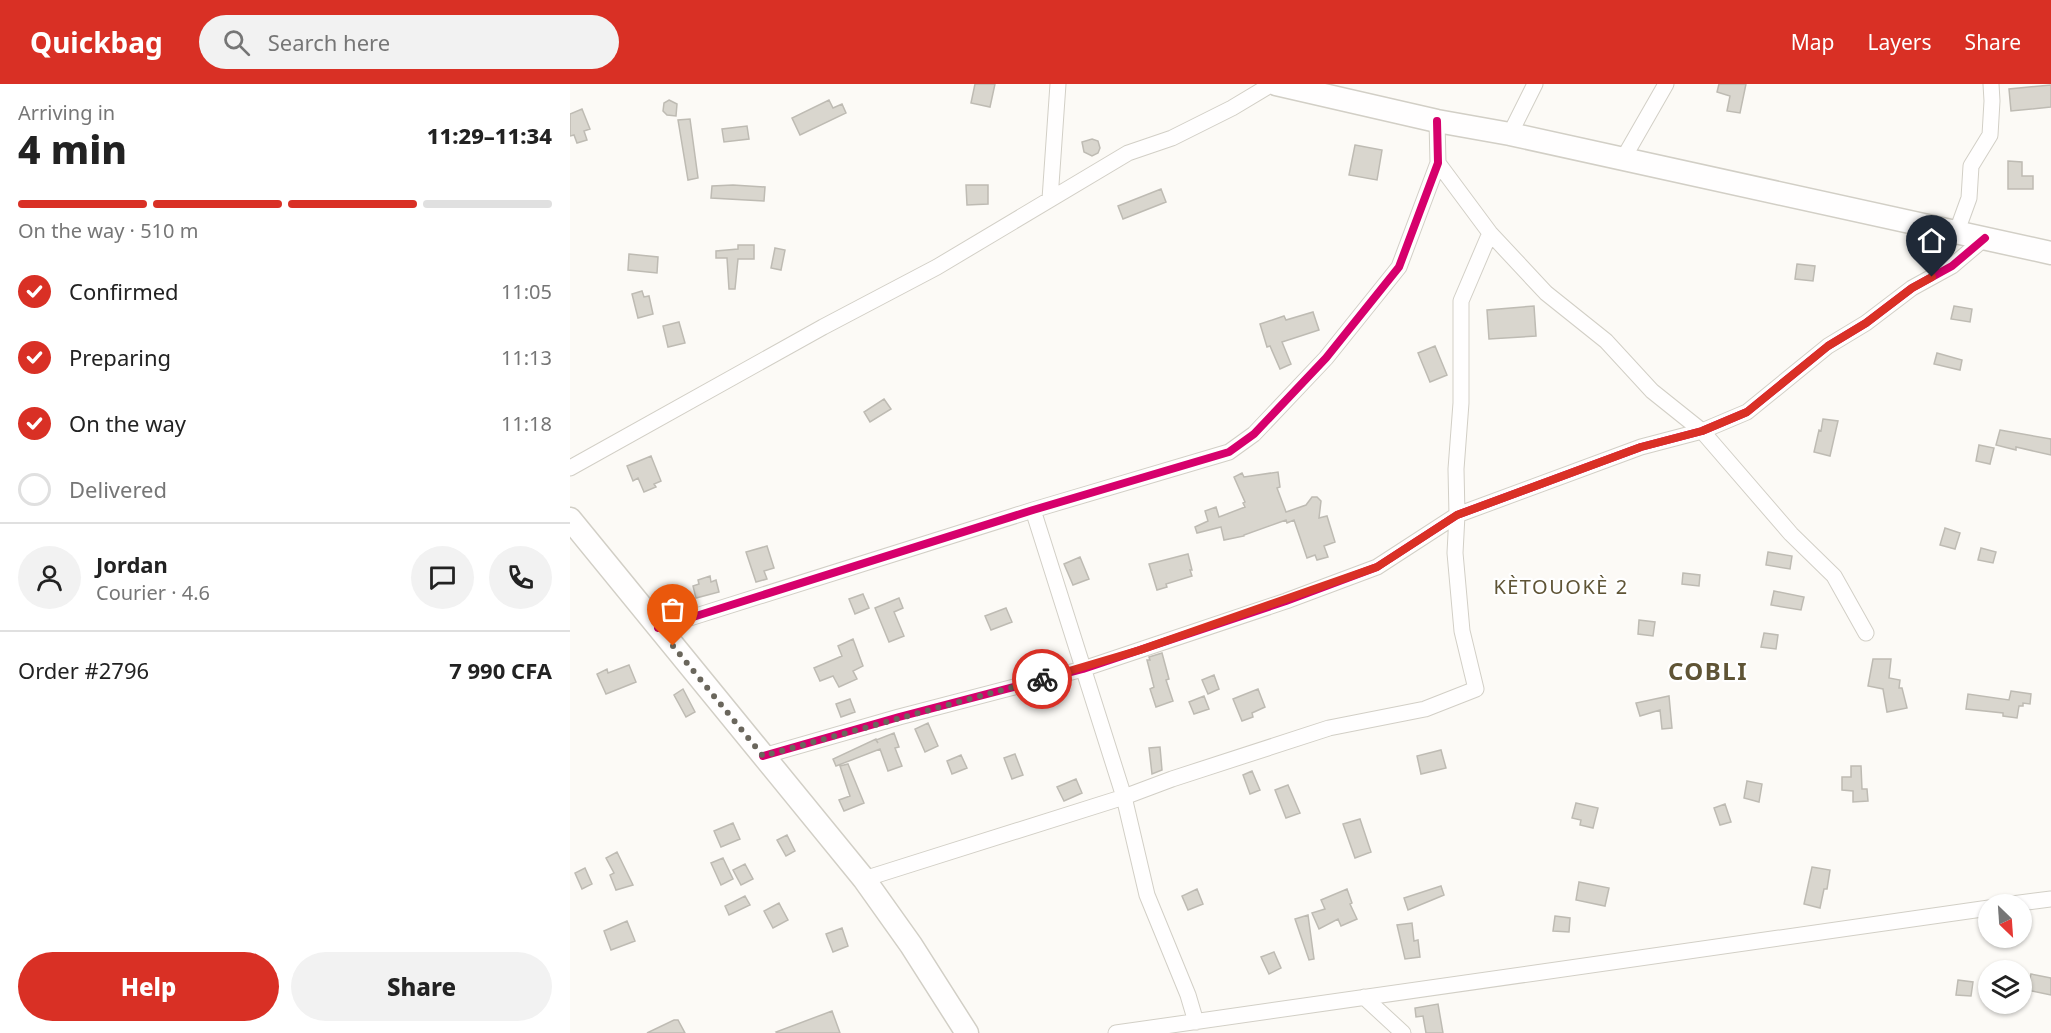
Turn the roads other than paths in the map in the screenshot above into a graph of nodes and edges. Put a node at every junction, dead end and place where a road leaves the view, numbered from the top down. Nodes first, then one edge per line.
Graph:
1 (1058, 84) edge
2 (1274, 84) edge
3 (1535, 84) edge
4 (1666, 84) edge
5 (1991, 84) edge
6 (1437, 121) junction
7 (1510, 135) junction
8 (1623, 159) junction
9 (1438, 163) junction
10 (1050, 199) junction
11 (1957, 231) junction
12 (1490, 233) junction
13 (1985, 238) junction
14 (2051, 253) edge
15 (1702, 431) junction
16 (570, 468) edge
17 (1033, 510) junction
18 (1457, 515) junction
19 (570, 519) edge
20 (658, 628) junction
21 (1866, 633) dead end
22 (1083, 669) junction
23 (763, 756) junction
24 (1124, 797) junction
25 (864, 879) junction
26 (2051, 899) edge
27 (2032, 901) edge
28 (1978, 910) edge
29 (1364, 997) junction
30 (1196, 1022) junction
31 (968, 1033) edge
32 (1116, 1033) edge
33 (1403, 1033) edge

1 - 10 street
2 - 6 main road
2 - 10 street
3 - 7 street
4 - 8 street
5 - 11 street
6 - 7 main road
6 - 9 street
7 - 8 main road
8 - 11 main road
9 - 12 street
9 - 17 street
10 - 16 street
11 - 13 main road
12 - 15 street
12 - 18 street
13 - 14 main road
13 - 15 street
15 - 18 street
15 - 21 street
17 - 20 street
17 - 22 street
18 - 22 street
18 - 24 street
19 - 20 main road
20 - 23 main road
22 - 23 street
22 - 24 street
23 - 25 main road
24 - 25 street
24 - 30 street
25 - 31 main road
26 - 27 street
28 - 29 street
29 - 30 street
29 - 33 street
30 - 32 street

